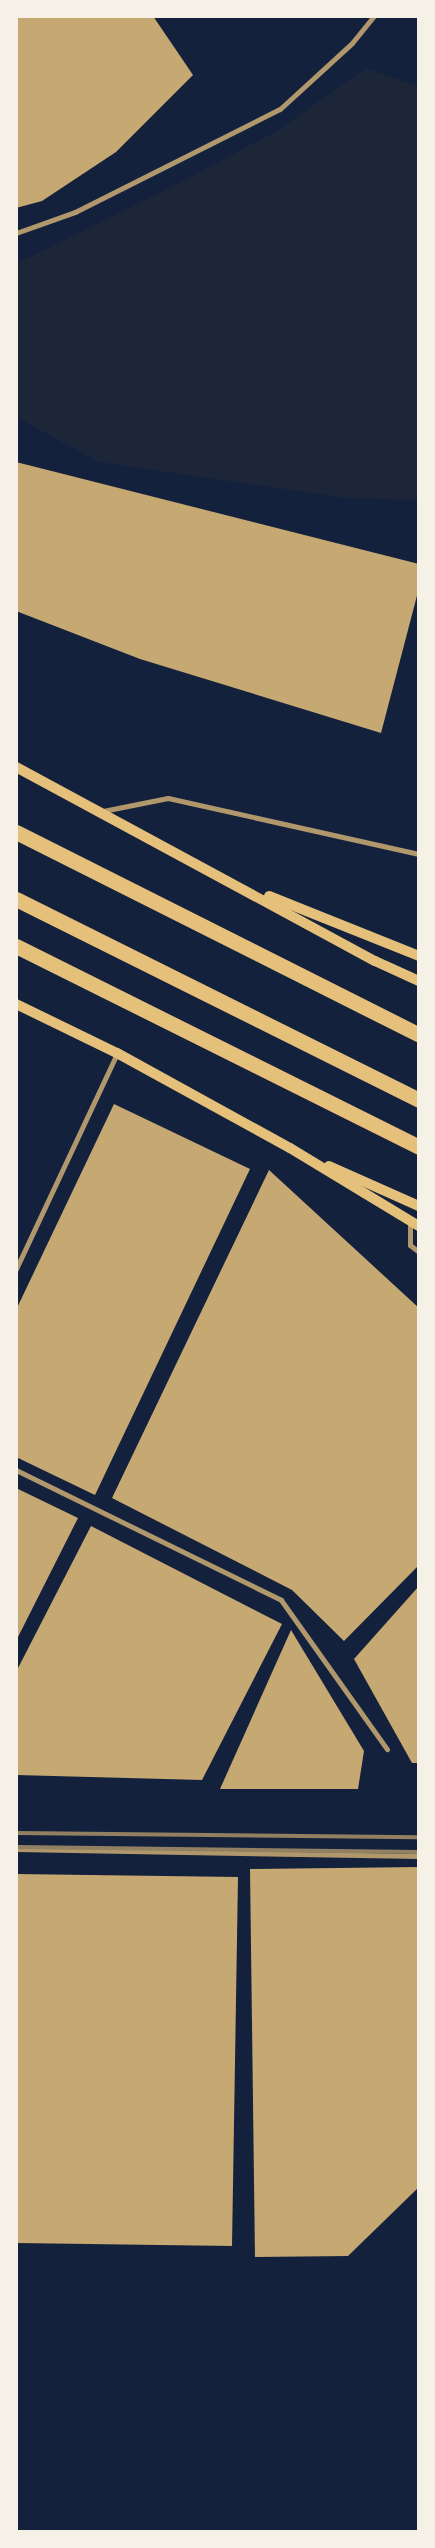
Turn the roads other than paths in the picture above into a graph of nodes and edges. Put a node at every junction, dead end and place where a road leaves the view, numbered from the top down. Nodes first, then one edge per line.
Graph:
1 (374, 16) edge
2 (16, 233) edge
3 (16, 767) edge
4 (103, 811) junction
5 (16, 832) edge
6 (419, 854) edge
7 (226, 879) junction
8 (16, 899) edge
9 (16, 946) edge
10 (419, 956) edge
11 (419, 981) edge
12 (16, 1004) edge
13 (419, 1035) edge
14 (117, 1053) junction
15 (419, 1100) edge
16 (419, 1147) edge
17 (290, 1148) junction
18 (419, 1206) edge
19 (414, 1224) edge
20 (419, 1252) edge
21 (16, 1269) edge
22 (16, 1470) edge
23 (387, 1748) dead end
24 (16, 1849) edge
25 (419, 1856) edge

1 - 2 street
3 - 4 main road
4 - 6 street
4 - 7 main road
5 - 13 highway
7 - 10 main road
7 - 11 main road
8 - 15 highway
9 - 16 highway
12 - 14 main road
14 - 17 main road
14 - 21 street
17 - 18 main road
17 - 19 main road
19 - 20 street
22 - 23 street
24 - 25 street

